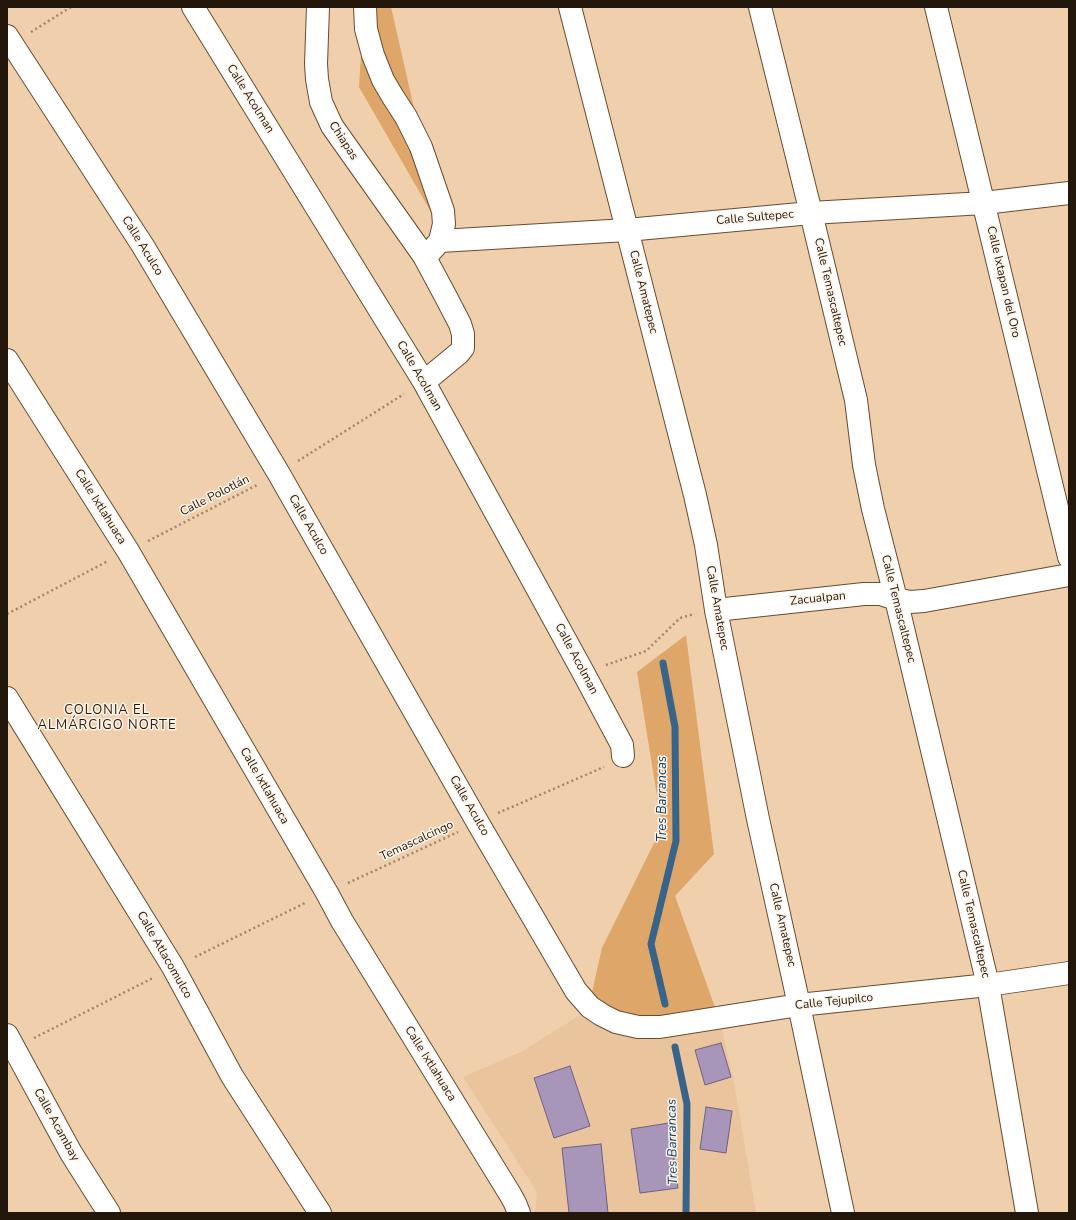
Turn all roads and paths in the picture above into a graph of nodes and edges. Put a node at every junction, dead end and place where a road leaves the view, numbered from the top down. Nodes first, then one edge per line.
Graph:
1 (71, 7) edge
2 (192, 7) edge
3 (318, 7) edge
4 (364, 7) edge
5 (570, 7) edge
6 (760, 7) edge
7 (936, 7) edge
8 (10, 40) edge
9 (1069, 193) edge
10 (984, 203) junction
11 (811, 213) junction
12 (627, 230) junction
13 (440, 241) junction
14 (424, 256) junction
15 (7, 360) edge
16 (424, 382) junction
17 (279, 474) junction
18 (128, 551) junction
19 (1069, 558) edge
20 (1069, 576) edge
21 (896, 599) junction
22 (716, 610) junction
23 (7, 614) edge
24 (583, 672) junction
25 (7, 698) edge
26 (623, 756) joint
27 (478, 823) junction
28 (327, 893) junction
29 (1069, 973) edge
30 (988, 985) junction
31 (799, 1005) junction
32 (602, 1015) joint
33 (7, 1035) edge
34 (109, 1213) edge
35 (320, 1213) edge
36 (519, 1213) edge
37 (842, 1213) edge
38 (1027, 1213) edge

1 - 8 path
2 - 16 street, Calle Acolman
3 - 14 street, Chiapas
4 - 13 street
5 - 12 street, Calle Amatepec
6 - 11 street, Calle Temascaltepec
7 - 10 street, Calle Ixtapan del Oro
8 - 17 street, Calle Aculco
9 - 10 street, Calle Sultepec
10 - 11 street, Calle Sultepec
10 - 19 street, Calle Ixtapan del Oro
11 - 12 street, Calle Sultepec
11 - 21 street, Calle Temascaltepec
12 - 13 street, Calle Sultepec
12 - 22 street, Calle Amatepec
13 - 14 street
14 - 16 street, Chiapas
15 - 18 street, Calle Ixtlahuaca
16 - 17 path, Calle Polotlán
16 - 24 street, Calle Acolman
17 - 18 path, Calle Polotlán
17 - 27 street, Calle Aculco
18 - 23 path, Calle Polotlán
18 - 28 street, Calle Ixtlahuaca
20 - 21 street, Zacualpan
21 - 22 street, Zacualpan
21 - 30 street, Calle Temascaltepec
22 - 24 path
22 - 31 street, Calle Amatepec
24 - 26 street, Calle Acolman
25 - 35 street, Calle Atlacomulco
26 - 27 path, Temascalcingo
27 - 28 path, Temascalcingo
27 - 32 street, Calle Aculco
28 - 36 street, Calle Ixtlahuaca
29 - 30 street, Calle Tejupilco
30 - 31 street, Calle Tejupilco
30 - 38 street, Calle Temascaltepec
31 - 32 street, Calle Tejupilco
31 - 37 street, Calle Amatepec
33 - 34 street, Calle Acambay

